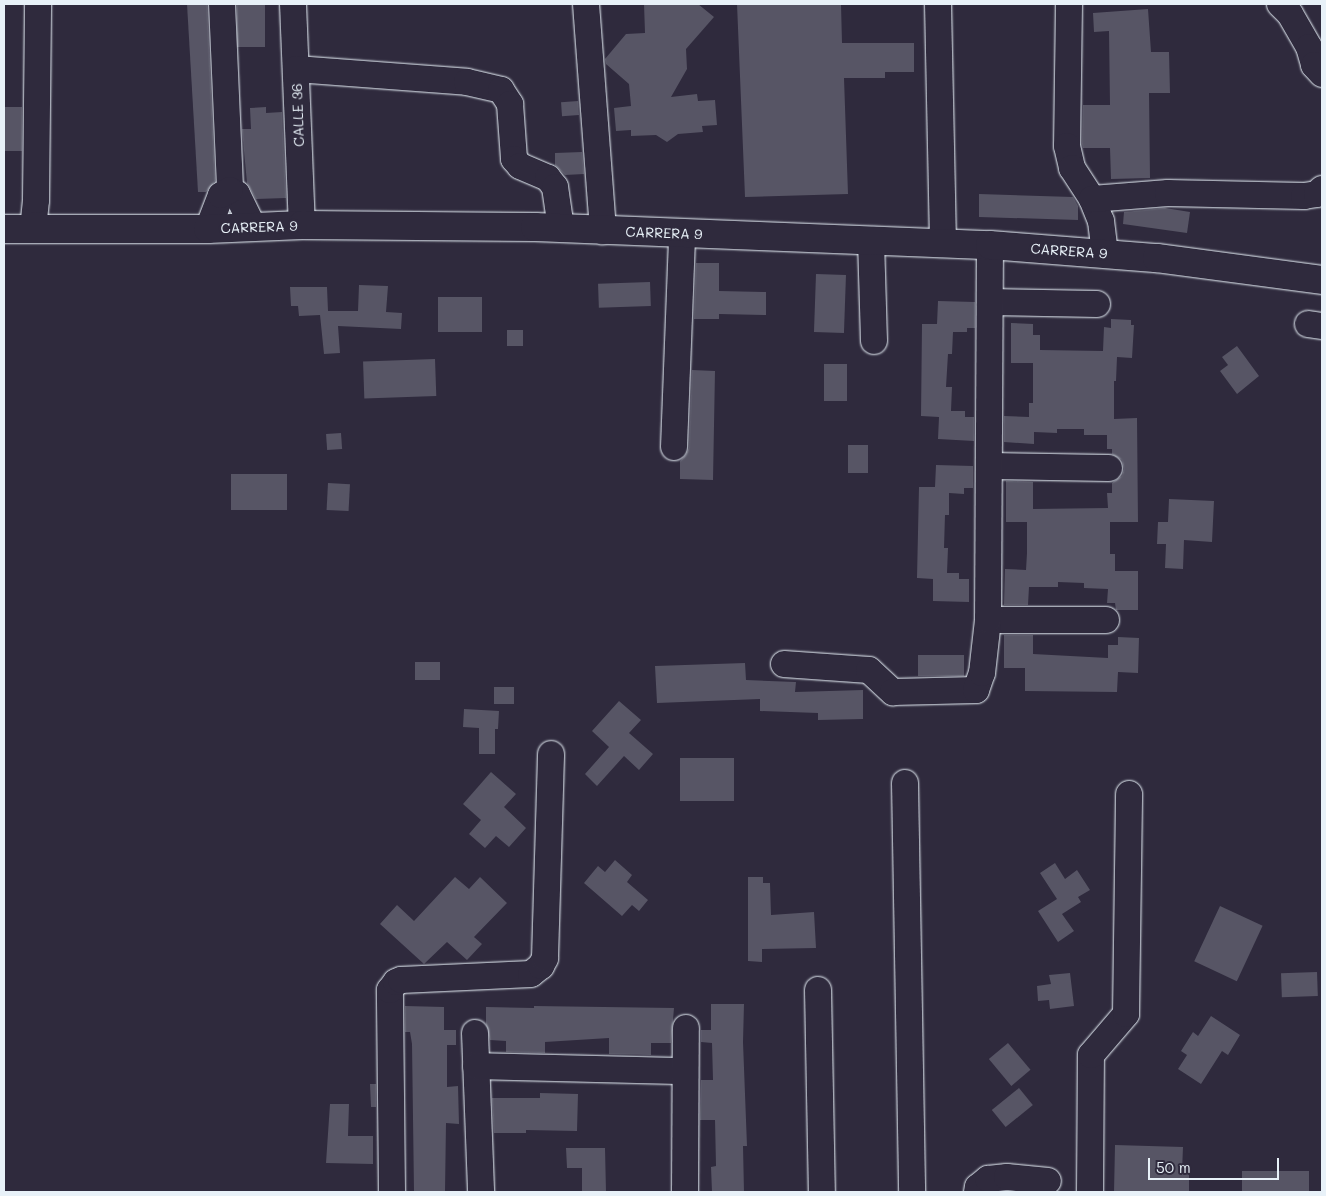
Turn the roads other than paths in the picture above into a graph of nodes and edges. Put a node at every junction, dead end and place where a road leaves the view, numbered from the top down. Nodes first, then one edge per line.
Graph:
1 (38, 4) edge
2 (222, 4) edge
3 (293, 4) edge
4 (586, 4) edge
5 (938, 4) edge
6 (1069, 4) edge
7 (1280, 4) edge
8 (296, 69) junction
9 (1322, 74) edge
10 (1322, 189) edge
11 (230, 190) junction
12 (1092, 199) junction
13 (302, 226) junction
14 (252, 227) junction
15 (208, 228) junction
16 (561, 228) junction
17 (4, 229) edge
18 (33, 229) junction
19 (603, 231) junction
20 (687, 234) junction
21 (871, 240) junction
22 (942, 244) junction
23 (990, 245) junction
24 (1104, 253) junction
25 (1322, 280) edge
26 (990, 294) junction
27 (1097, 304) dead end
28 (688, 338) dead end
29 (874, 341) dead end
30 (674, 447) dead end
31 (990, 466) junction
32 (1109, 468) dead end
33 (988, 620) junction
34 (1106, 620) dead end
35 (784, 664) dead end
36 (551, 754) dead end
37 (906, 783) dead end
38 (1129, 794) dead end
39 (818, 990) dead end
40 (686, 1028) dead end
41 (475, 1032) dead end
42 (476, 1066) junction
43 (685, 1071) junction
44 (1048, 1181) dead end
45 (392, 1192) edge
46 (481, 1192) edge
47 (685, 1192) edge
48 (822, 1192) edge
49 (912, 1192) edge
50 (977, 1192) edge
51 (1090, 1192) edge

1 - 18 street
2 - 11 street
3 - 8 street, CALLE 36
4 - 19 street
5 - 22 street
6 - 12 street
7 - 9 street
8 - 13 street, CALLE 36
8 - 16 street
10 - 12 street
11 - 14 street
11 - 15 street
12 - 24 street
13 - 14 main road, CARRERA 9
13 - 16 main road, CARRERA 9
14 - 15 main road, CARRERA 9
15 - 18 main road, CARRERA 9
16 - 19 main road, CARRERA 9
17 - 18 main road, CARRERA 9
19 - 20 main road, CARRERA 9
20 - 21 main road, CARRERA 9
20 - 28 street
20 - 30 street
21 - 22 main road, CARRERA 9
21 - 29 street
22 - 23 main road, CARRERA 9
23 - 24 main road, CARRERA 9
23 - 26 street
24 - 25 main road, CARRERA 9
26 - 27 street
26 - 31 street
31 - 32 street
31 - 33 street
33 - 34 street
33 - 35 street
36 - 45 street
37 - 49 street
38 - 51 street
39 - 48 street
40 - 43 street
41 - 42 street
42 - 43 street
42 - 46 street
43 - 47 street
44 - 50 street

